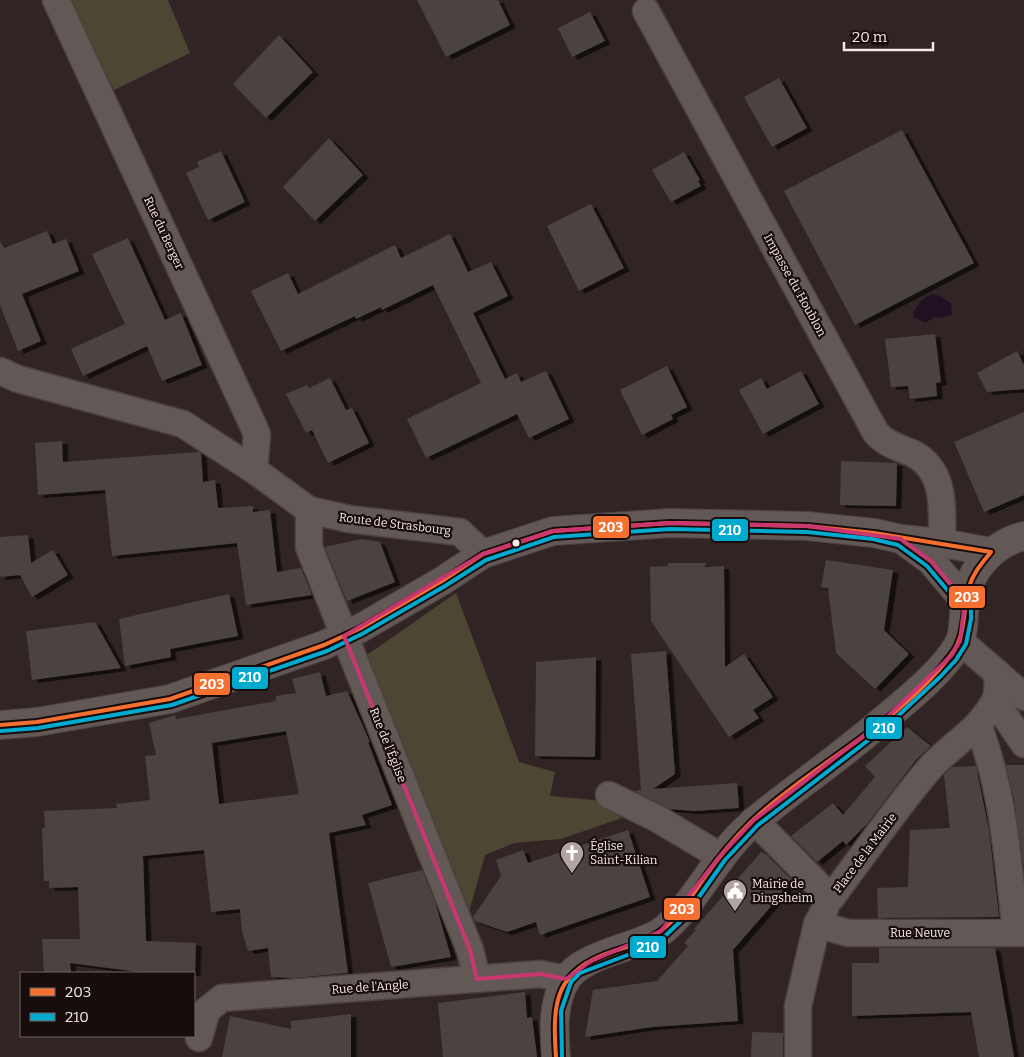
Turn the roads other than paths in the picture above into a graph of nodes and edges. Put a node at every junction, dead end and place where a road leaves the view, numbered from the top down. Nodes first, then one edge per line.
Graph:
1 (56, 0) edge
2 (646, 10) dead end
3 (0, 372) edge
4 (254, 470) junction
5 (309, 510) junction
6 (1024, 536) edge
7 (901, 539) junction
8 (942, 542) junction
9 (991, 552) junction
10 (483, 554) junction
11 (965, 601) junction
12 (344, 636) junction
13 (960, 641) junction
14 (997, 673) junction
15 (1024, 697) edge
16 (995, 701) junction
17 (0, 725) edge
18 (978, 725) junction
19 (1024, 744) edge
20 (609, 795) dead end
21 (754, 820) junction
22 (720, 856) junction
23 (831, 898) junction
24 (817, 924) junction
25 (1020, 933) edge
26 (566, 978) junction
27 (477, 979) junction
28 (199, 1038) dead end
29 (556, 1057) edge
30 (798, 1057) edge

1 - 4 street, Rue du Berger
2 - 8 street, Impasse du Houblon
3 - 4 street, Route de Strasbourg
4 - 5 street, Route de Strasbourg
5 - 10 street, Route de Strasbourg
5 - 12 street, Rue de l'Église
6 - 9 street
7 - 8 street
7 - 10 street
7 - 11 street
8 - 9 street
9 - 11 street
10 - 12 street
11 - 13 street
12 - 17 street
12 - 27 street, Rue de l'Église
13 - 14 street
13 - 21 street
14 - 15 street
14 - 16 street
16 - 18 street, Place de la Mairie
16 - 19 street
18 - 23 street, Place de la Mairie
18 - 25 street
20 - 22 street
21 - 22 street
21 - 23 street, Place de la Mairie
22 - 26 street
23 - 24 street
24 - 25 street, Rue Neuve
24 - 30 street
26 - 27 street, Rue de l'Angle
26 - 29 street
27 - 28 street, Rue de l'Angle

